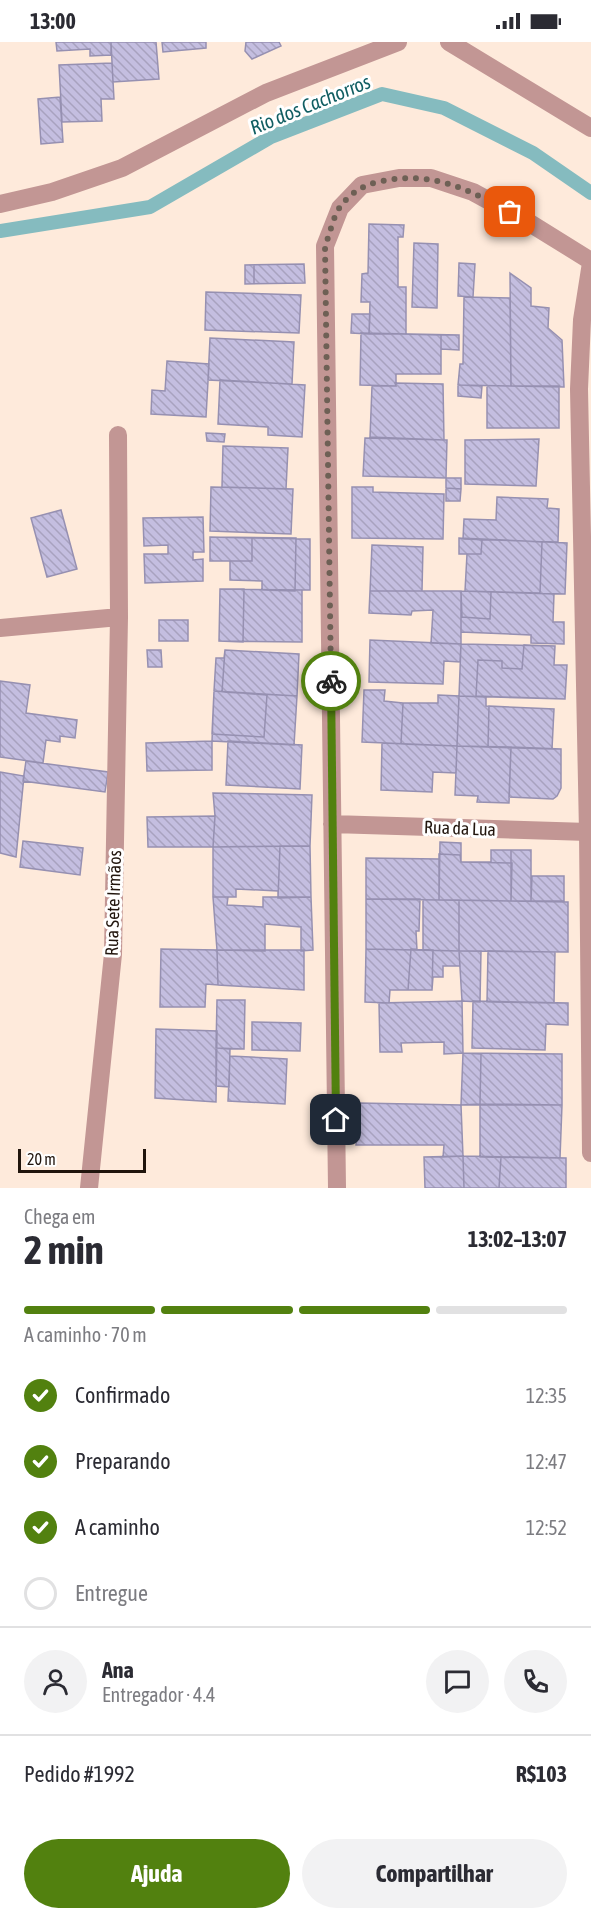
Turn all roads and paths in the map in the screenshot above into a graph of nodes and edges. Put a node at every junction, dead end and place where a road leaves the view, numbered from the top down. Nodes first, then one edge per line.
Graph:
1 (398, 42) edge
2 (449, 42) edge
3 (591, 128) edge
4 (0, 204) edge
5 (591, 262) edge
6 (118, 435) dead end
7 (119, 617) junction
8 (0, 628) edge
9 (332, 824) junction
10 (588, 832) junction
11 (591, 1153) edge
12 (89, 1188) edge
13 (337, 1188) edge

1 - 4 street
2 - 3 street
5 - 9 street
5 - 10 street
6 - 7 street, Rua Sete Irmãos
7 - 8 street
7 - 12 street, Rua Sete Irmãos
9 - 10 street, Rua da Lua
9 - 13 street
10 - 11 street

